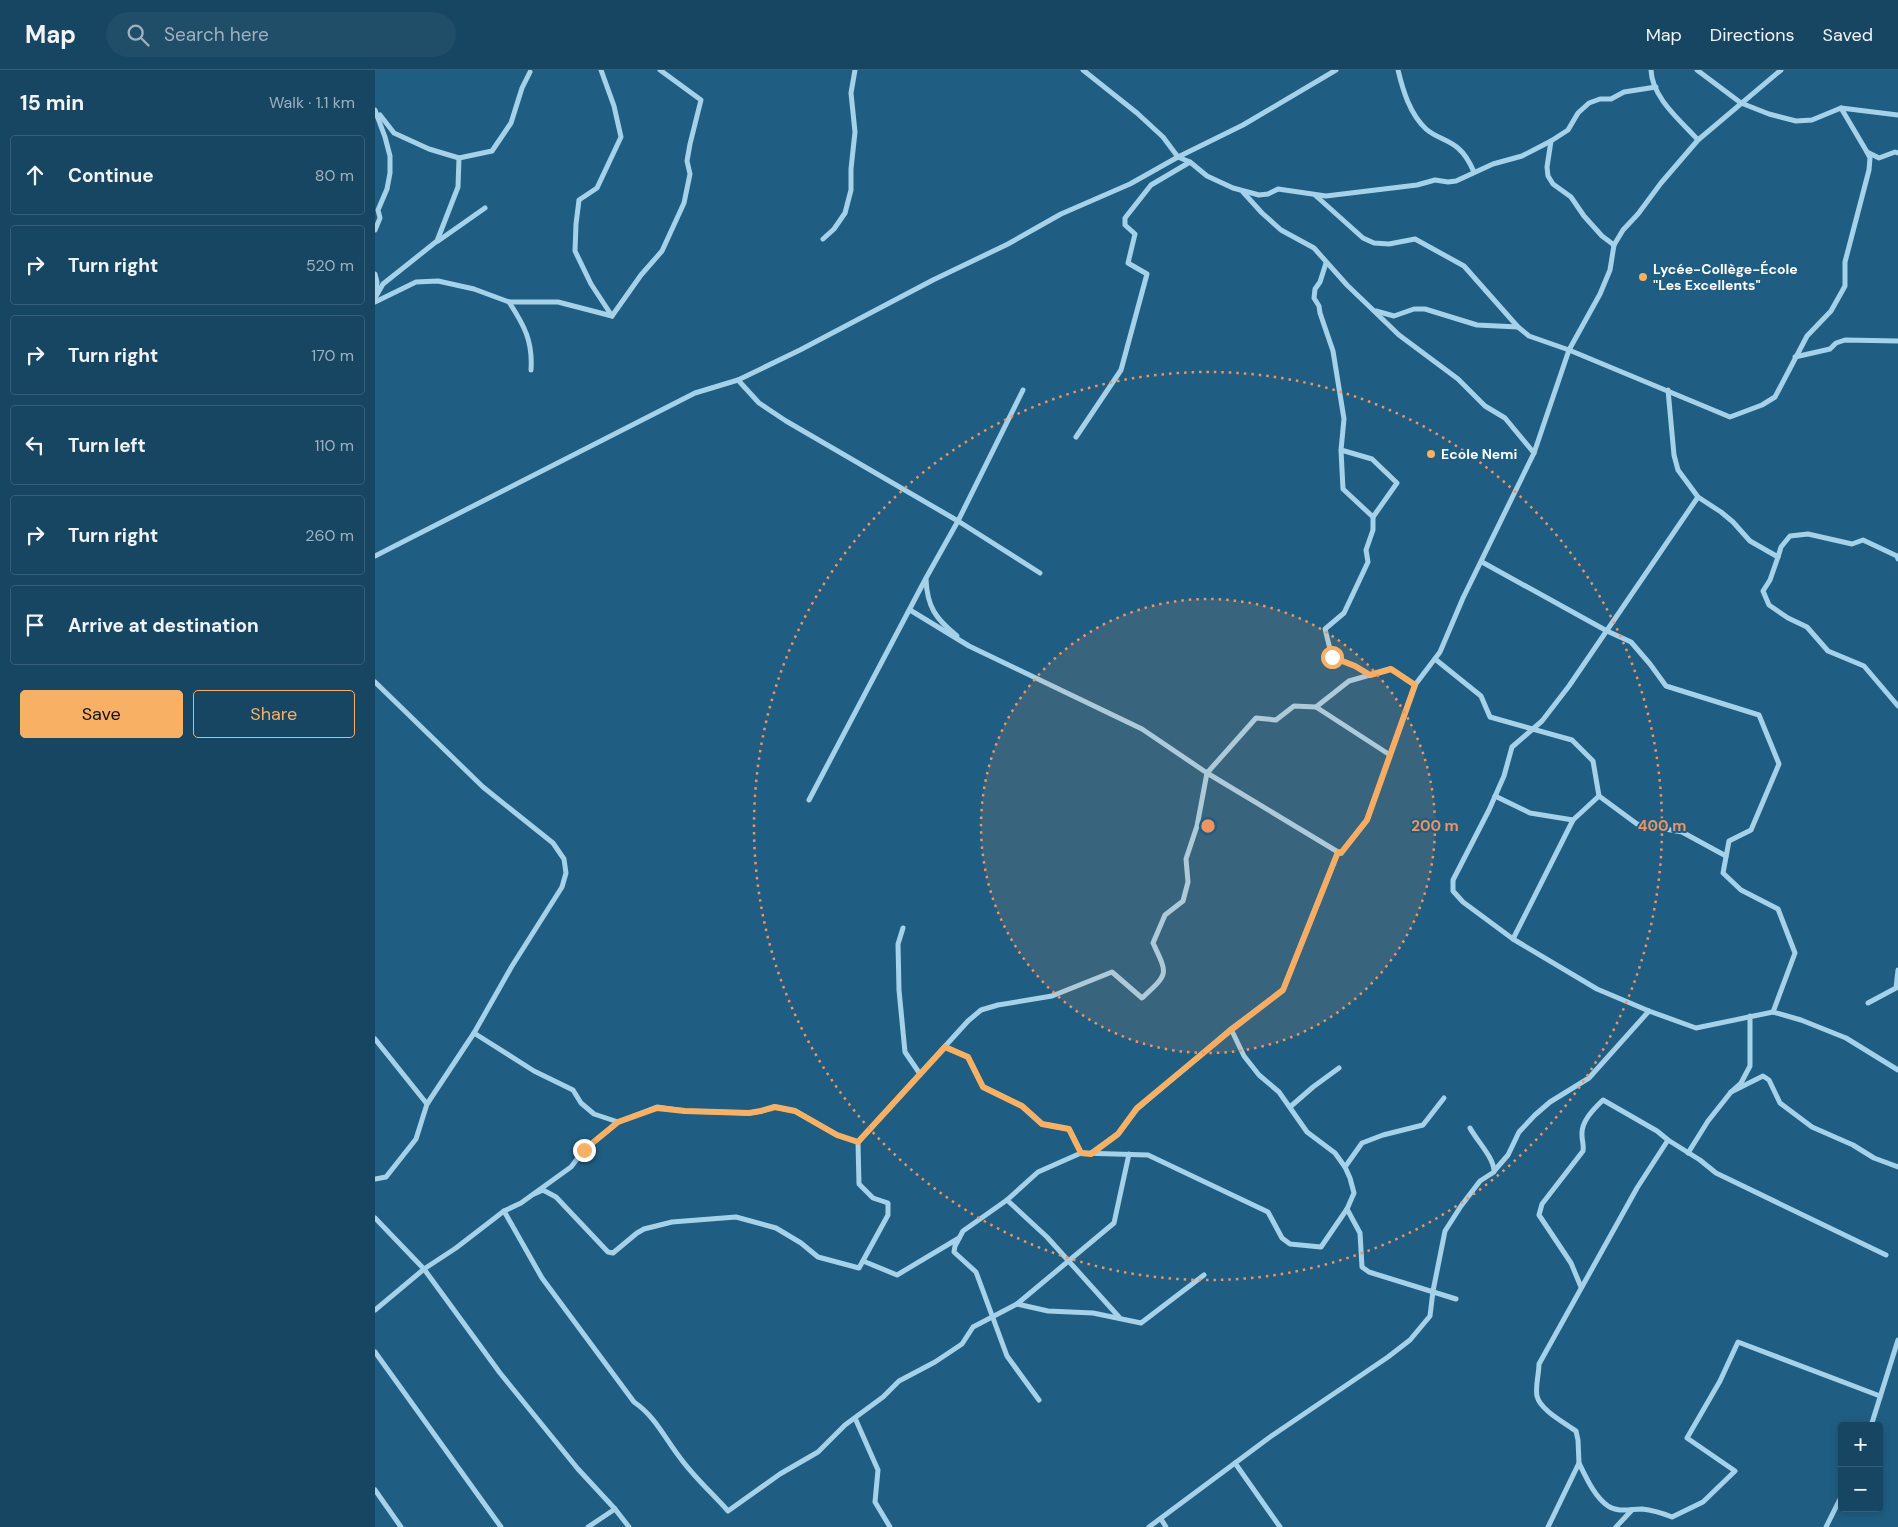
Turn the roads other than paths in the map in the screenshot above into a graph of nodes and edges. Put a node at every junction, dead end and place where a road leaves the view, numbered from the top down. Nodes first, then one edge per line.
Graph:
1 (601, 70) edge
2 (660, 70) edge
3 (855, 70) edge
4 (1083, 70) edge
5 (1335, 70) edge
6 (1398, 70) edge
7 (1651, 70) edge
8 (1697, 70) edge
9 (1781, 70) edge
10 (530, 72) dead end
11 (1656, 87) junction
12 (1741, 103) junction
13 (1841, 108) junction
14 (375, 109) edge
15 (1898, 115) edge
16 (1698, 140) junction
17 (1551, 141) junction
18 (1867, 152) junction
19 (1898, 153) edge
20 (1178, 157) junction
21 (459, 158) junction
22 (1190, 162) junction
23 (1474, 172) junction
24 (1243, 192) junction
25 (1315, 195) junction
26 (485, 208) dead end
27 (375, 230) edge
28 (823, 239) dead end
29 (437, 241) junction
30 (1614, 245) junction
31 (1326, 262) junction
32 (375, 274) edge
33 (375, 297) edge
34 (375, 302) edge
35 (509, 302) junction
36 (1373, 310) junction
37 (612, 316) junction
38 (1518, 327) junction
39 (1898, 341) edge
40 (1569, 350) junction
41 (1795, 357) junction
42 (531, 370) dead end
43 (738, 380) junction
44 (1023, 390) dead end
45 (1668, 390) junction
46 (1076, 437) dead end
47 (1341, 450) junction
48 (1534, 453) junction
49 (1698, 497) junction
50 (1373, 517) junction
51 (958, 521) junction
52 (375, 556) edge
53 (1778, 557) junction
54 (1898, 559) edge
55 (1482, 562) junction
56 (1040, 573) dead end
57 (926, 578) junction
58 (910, 610) junction
59 (1607, 631) junction
60 (969, 646) junction
61 (1435, 658) junction
62 (1370, 675) junction
63 (375, 682) edge
64 (1415, 685) junction
65 (1898, 706) edge
66 (1316, 707) junction
67 (1532, 730) junction
68 (1390, 754) junction
69 (1207, 773) junction
70 (1495, 796) junction
71 (1599, 796) junction
72 (809, 800) dead end
73 (1573, 820) junction
74 (1338, 852) junction
75 (1726, 856) junction
76 (903, 928) dead end
77 (1513, 939) junction
78 (1898, 970) edge
79 (1868, 1003) dead end
80 (1649, 1011) junction
81 (1773, 1012) junction
82 (1750, 1016) junction
83 (1231, 1030) junction
84 (474, 1033) junction
85 (375, 1039) edge
86 (945, 1047) junction
87 (1339, 1068) dead end
88 (1898, 1070) edge
89 (920, 1074) junction
90 (1731, 1092) junction
91 (1445, 1098) dead end
92 (427, 1104) junction
93 (1290, 1107) junction
94 (618, 1122) junction
95 (1471, 1128) dead end
96 (1668, 1140) junction
97 (858, 1142) junction
98 (1081, 1153) junction
99 (1688, 1153) junction
100 (1091, 1154) junction
101 (1129, 1154) junction
102 (1345, 1168) junction
103 (1898, 1168) edge
104 (1493, 1172) junction
105 (375, 1179) edge
106 (534, 1194) junction
107 (1007, 1200) junction
108 (1347, 1209) junction
109 (504, 1211) junction
110 (375, 1218) edge
111 (960, 1238) junction
112 (1886, 1255) dead end
113 (863, 1261) junction
114 (1069, 1262) junction
115 (424, 1269) junction
116 (1204, 1274) dead end
117 (1581, 1287) junction
118 (1433, 1291) junction
119 (1457, 1299) dead end
120 (1017, 1304) junction
121 (375, 1310) edge
122 (992, 1318) junction
123 (1120, 1318) junction
124 (1898, 1340) edge
125 (375, 1352) edge
126 (1896, 1353) edge
127 (1880, 1396) junction
128 (1039, 1400) dead end
129 (855, 1418) junction
130 (1872, 1422) edge
131 (1235, 1463) junction
132 (1579, 1463) junction
133 (375, 1490) edge
134 (1838, 1503) edge
135 (615, 1509) junction
136 (1633, 1510) junction
137 (1161, 1518) junction
138 (401, 1527) edge
139 (501, 1527) edge
140 (588, 1527) edge
141 (629, 1527) edge
142 (890, 1527) edge
143 (1149, 1527) edge
144 (1166, 1527) edge
145 (1280, 1527) edge
146 (1548, 1527) edge
147 (1615, 1527) edge
148 (1826, 1527) edge

1 - 37 street
2 - 37 street
3 - 28 street
4 - 20 street
5 - 20 street
6 - 23 street
7 - 11 street
8 - 12 street
9 - 12 street
10 - 21 street
11 - 16 street
11 - 17 street
12 - 13 street
12 - 16 street
13 - 15 street
13 - 18 street
14 - 21 street
14 - 27 street
16 - 30 street
17 - 23 street
17 - 30 street
18 - 19 street
18 - 41 street
20 - 22 street
20 - 43 street
21 - 29 street
22 - 24 street
22 - 46 street
23 - 25 street
24 - 25 street
24 - 31 street
25 - 38 street
26 - 29 street
29 - 33 street
30 - 40 street
31 - 36 street
31 - 47 street
32 - 33 street
34 - 35 street
35 - 37 street
35 - 42 street
36 - 38 street
36 - 48 street
38 - 40 street
39 - 41 street
40 - 45 street
40 - 48 street
41 - 45 street
43 - 51 street
43 - 52 street
44 - 51 street
45 - 49 street
47 - 50 street
47 - 50 street
48 - 55 street
49 - 53 street
49 - 59 street
50 - 62 street
51 - 56 street
51 - 57 street
53 - 54 street
53 - 65 street
55 - 59 street
55 - 61 street
57 - 58 street
57 - 60 street
58 - 60 street
58 - 72 street
59 - 67 street
59 - 75 street
60 - 69 street
61 - 64 street
61 - 67 street
62 - 64 street
62 - 66 street
63 - 84 street
64 - 68 street
66 - 68 street
66 - 69 street
67 - 70 street
67 - 71 street
68 - 74 street
69 - 74 street
69 - 86 street
70 - 73 street
70 - 77 street
71 - 73 street
71 - 75 street
73 - 77 street
74 - 83 street
75 - 81 street
76 - 89 street
77 - 80 street
78 - 79 street
80 - 82 street
80 - 104 street
81 - 82 street
81 - 88 street
82 - 90 street
83 - 93 street
83 - 100 street
84 - 92 street
84 - 94 street
85 - 92 street
86 - 89 street
86 - 98 street
87 - 93 street
89 - 97 street
90 - 99 street
90 - 103 street
91 - 102 street
92 - 105 street
93 - 102 street
94 - 97 street
94 - 106 street
95 - 104 street
96 - 99 street
96 - 117 street
96 - 117 street
97 - 113 street
98 - 100 street
98 - 107 street
99 - 112 street
100 - 101 street
101 - 108 street
101 - 114 street
102 - 108 street
104 - 118 street
106 - 109 street
106 - 113 street
107 - 111 street
107 - 114 street
108 - 118 street
109 - 115 street
109 - 129 street
110 - 115 street
111 - 113 street
111 - 122 street
114 - 120 street
114 - 123 street
115 - 121 street
115 - 135 street
116 - 123 street
117 - 132 street
118 - 119 street
118 - 131 street
120 - 122 street
120 - 123 street
122 - 128 street
122 - 129 street
124 - 126 street
125 - 139 street
126 - 127 street
127 - 130 street
127 - 136 street
129 - 142 street
131 - 137 street
131 - 145 street
132 - 136 street
132 - 146 street
133 - 138 street
134 - 148 street
135 - 140 street
135 - 141 street
136 - 147 street
137 - 143 street
137 - 144 street

